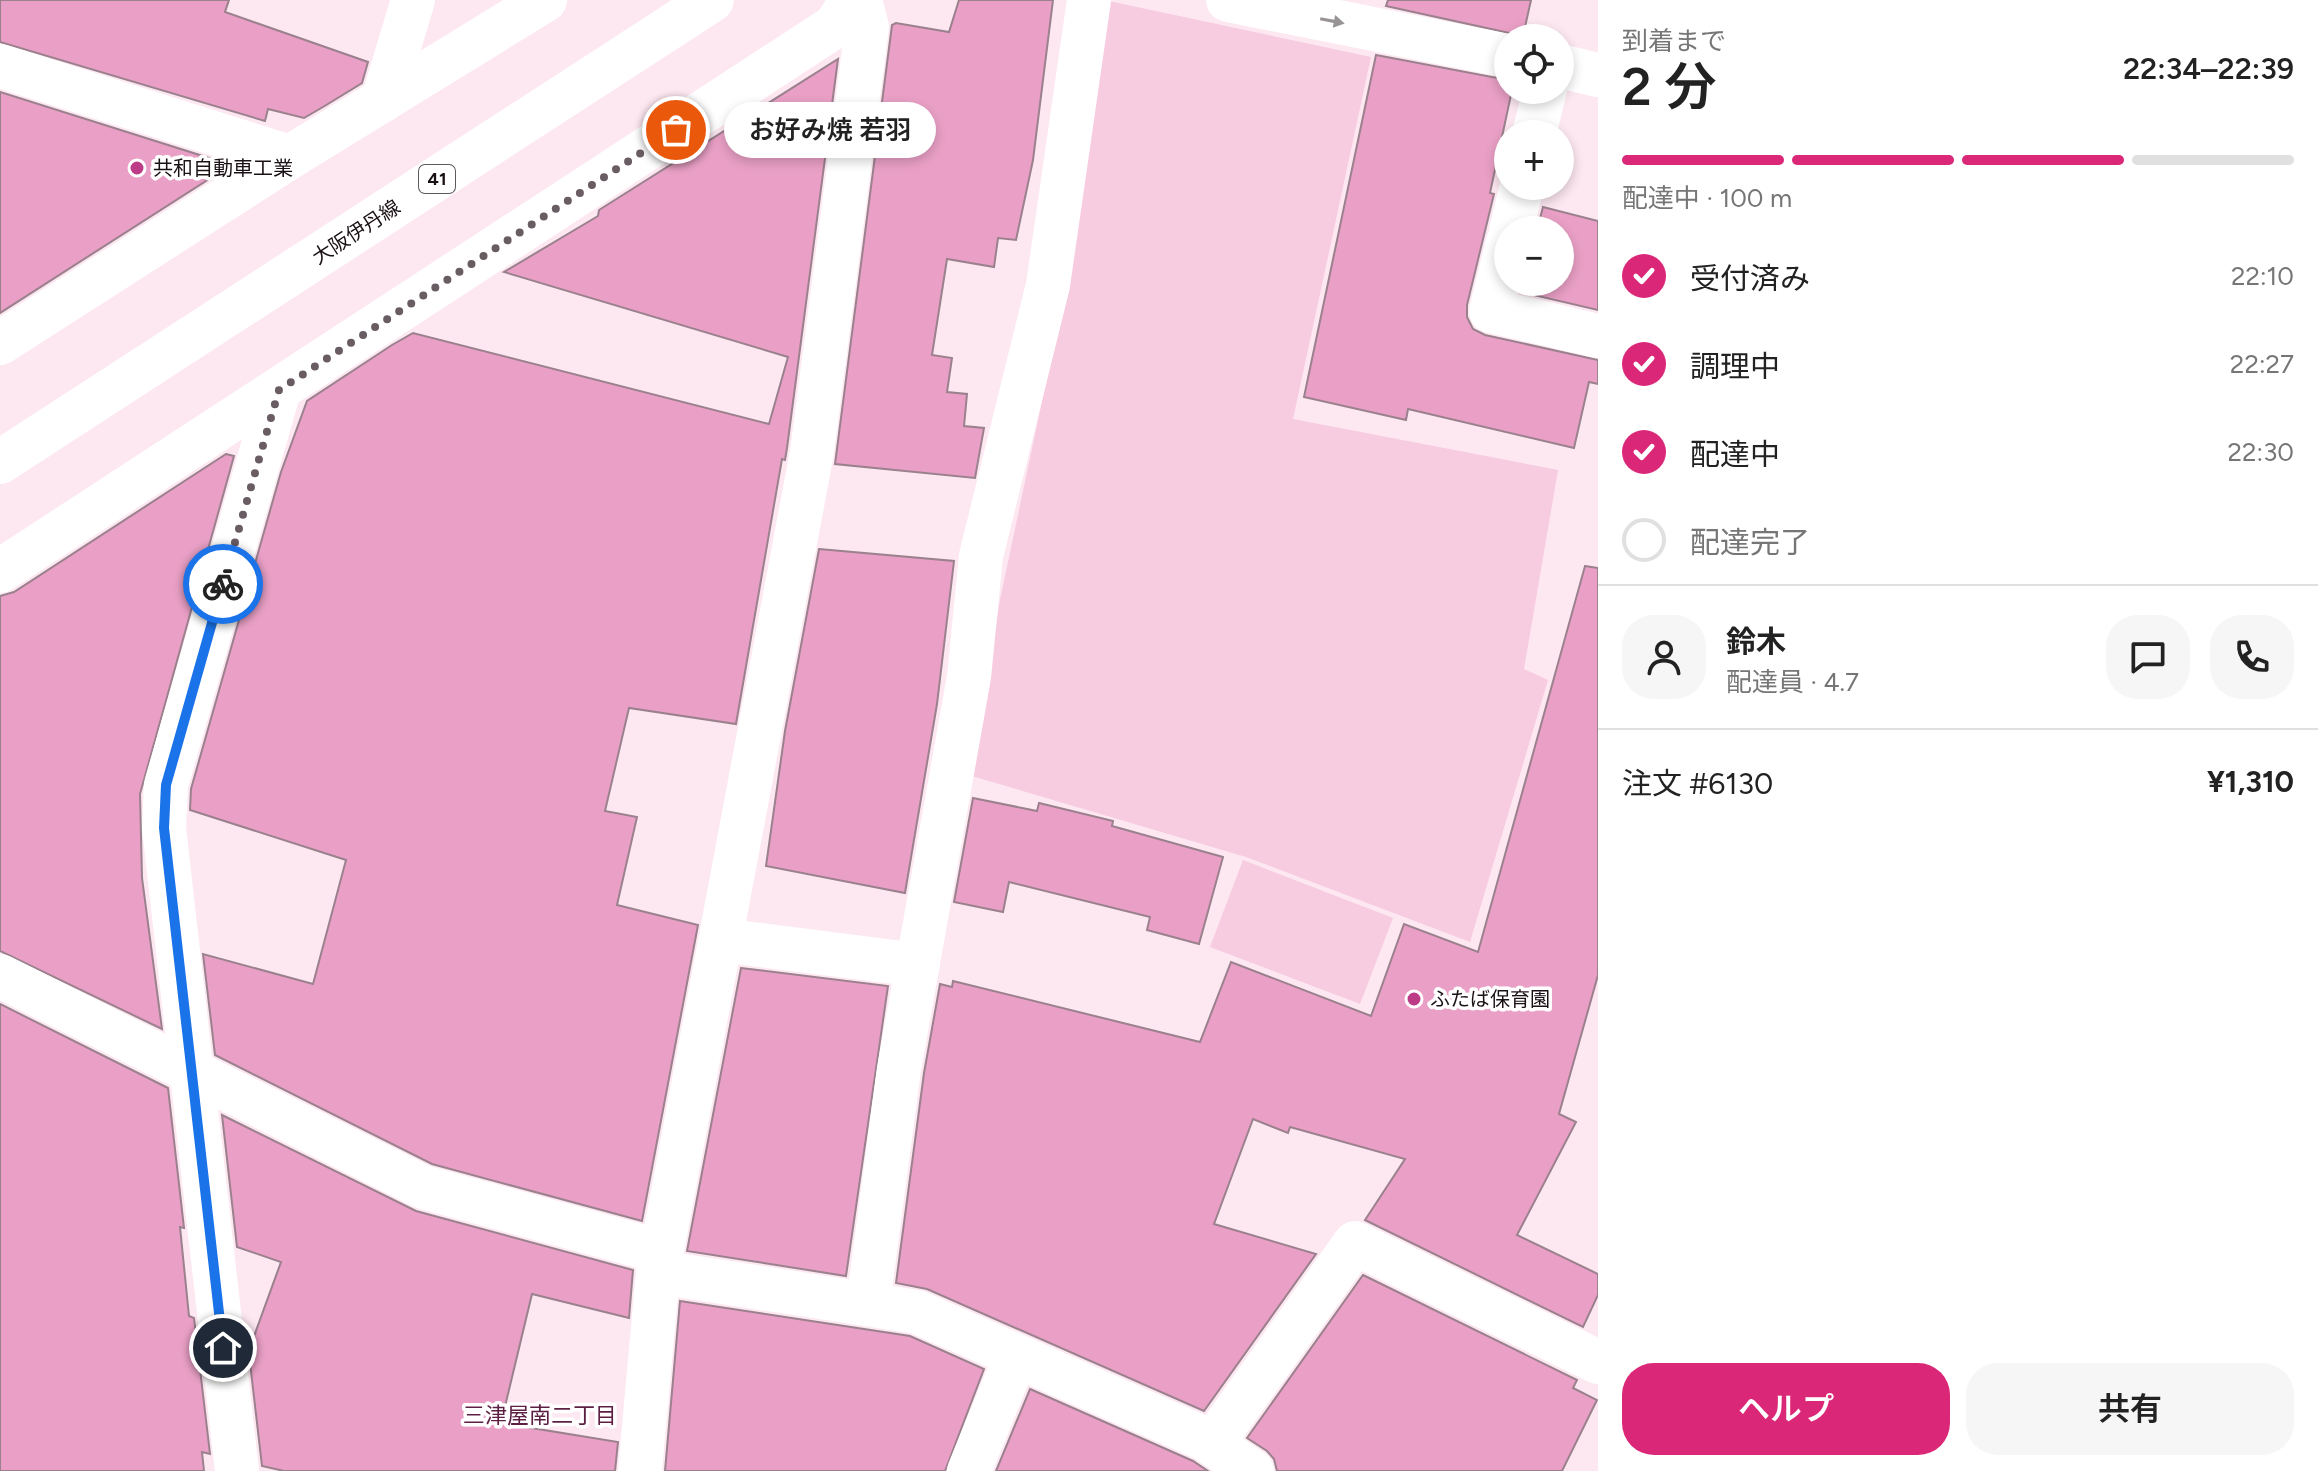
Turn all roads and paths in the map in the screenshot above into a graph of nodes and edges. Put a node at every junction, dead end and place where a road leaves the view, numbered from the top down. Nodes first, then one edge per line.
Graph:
1 (413, 0) edge
2 (545, 0) edge
3 (712, 0) edge
4 (852, 0) edge
5 (860, 0) edge
6 (1089, 0) edge
7 (1228, 0) edge
8 (1494, 53) edge
9 (0, 66) edge
10 (1574, 69) edge
11 (1598, 75) edge
12 (383, 100) junction
13 (290, 157) junction
14 (1495, 296) edge
15 (1598, 336) edge
16 (0, 343) edge
17 (279, 390) junction
18 (0, 462) edge
19 (0, 571) edge
20 (721, 940) junction
21 (918, 965) junction
22 (0, 976) edge
23 (193, 1072) junction
24 (660, 1262) junction
25 (868, 1304) junction
26 (1016, 1356) junction
27 (1598, 1362) edge
28 (1212, 1444) junction
29 (237, 1471) edge
30 (640, 1471) edge
31 (969, 1471) edge
32 (1252, 1471) edge

1 - 12 street
2 - 12 street
3 - 18 street, 大阪伊丹線 / 41
4 - 17 street
5 - 20 street
6 - 21 street
7 -> 8 street
9 - 13 street
10 - 11 street
12 - 13 street
13 - 16 street
14 - 15 street
17 - 19 street
17 - 23 street
20 - 21 street
20 - 24 street
21 - 25 street
22 - 23 street
23 - 24 street
23 - 29 street
24 - 25 street
24 - 30 street
25 - 26 street
26 - 28 street
26 - 31 street
27 - 28 street
28 - 32 street

